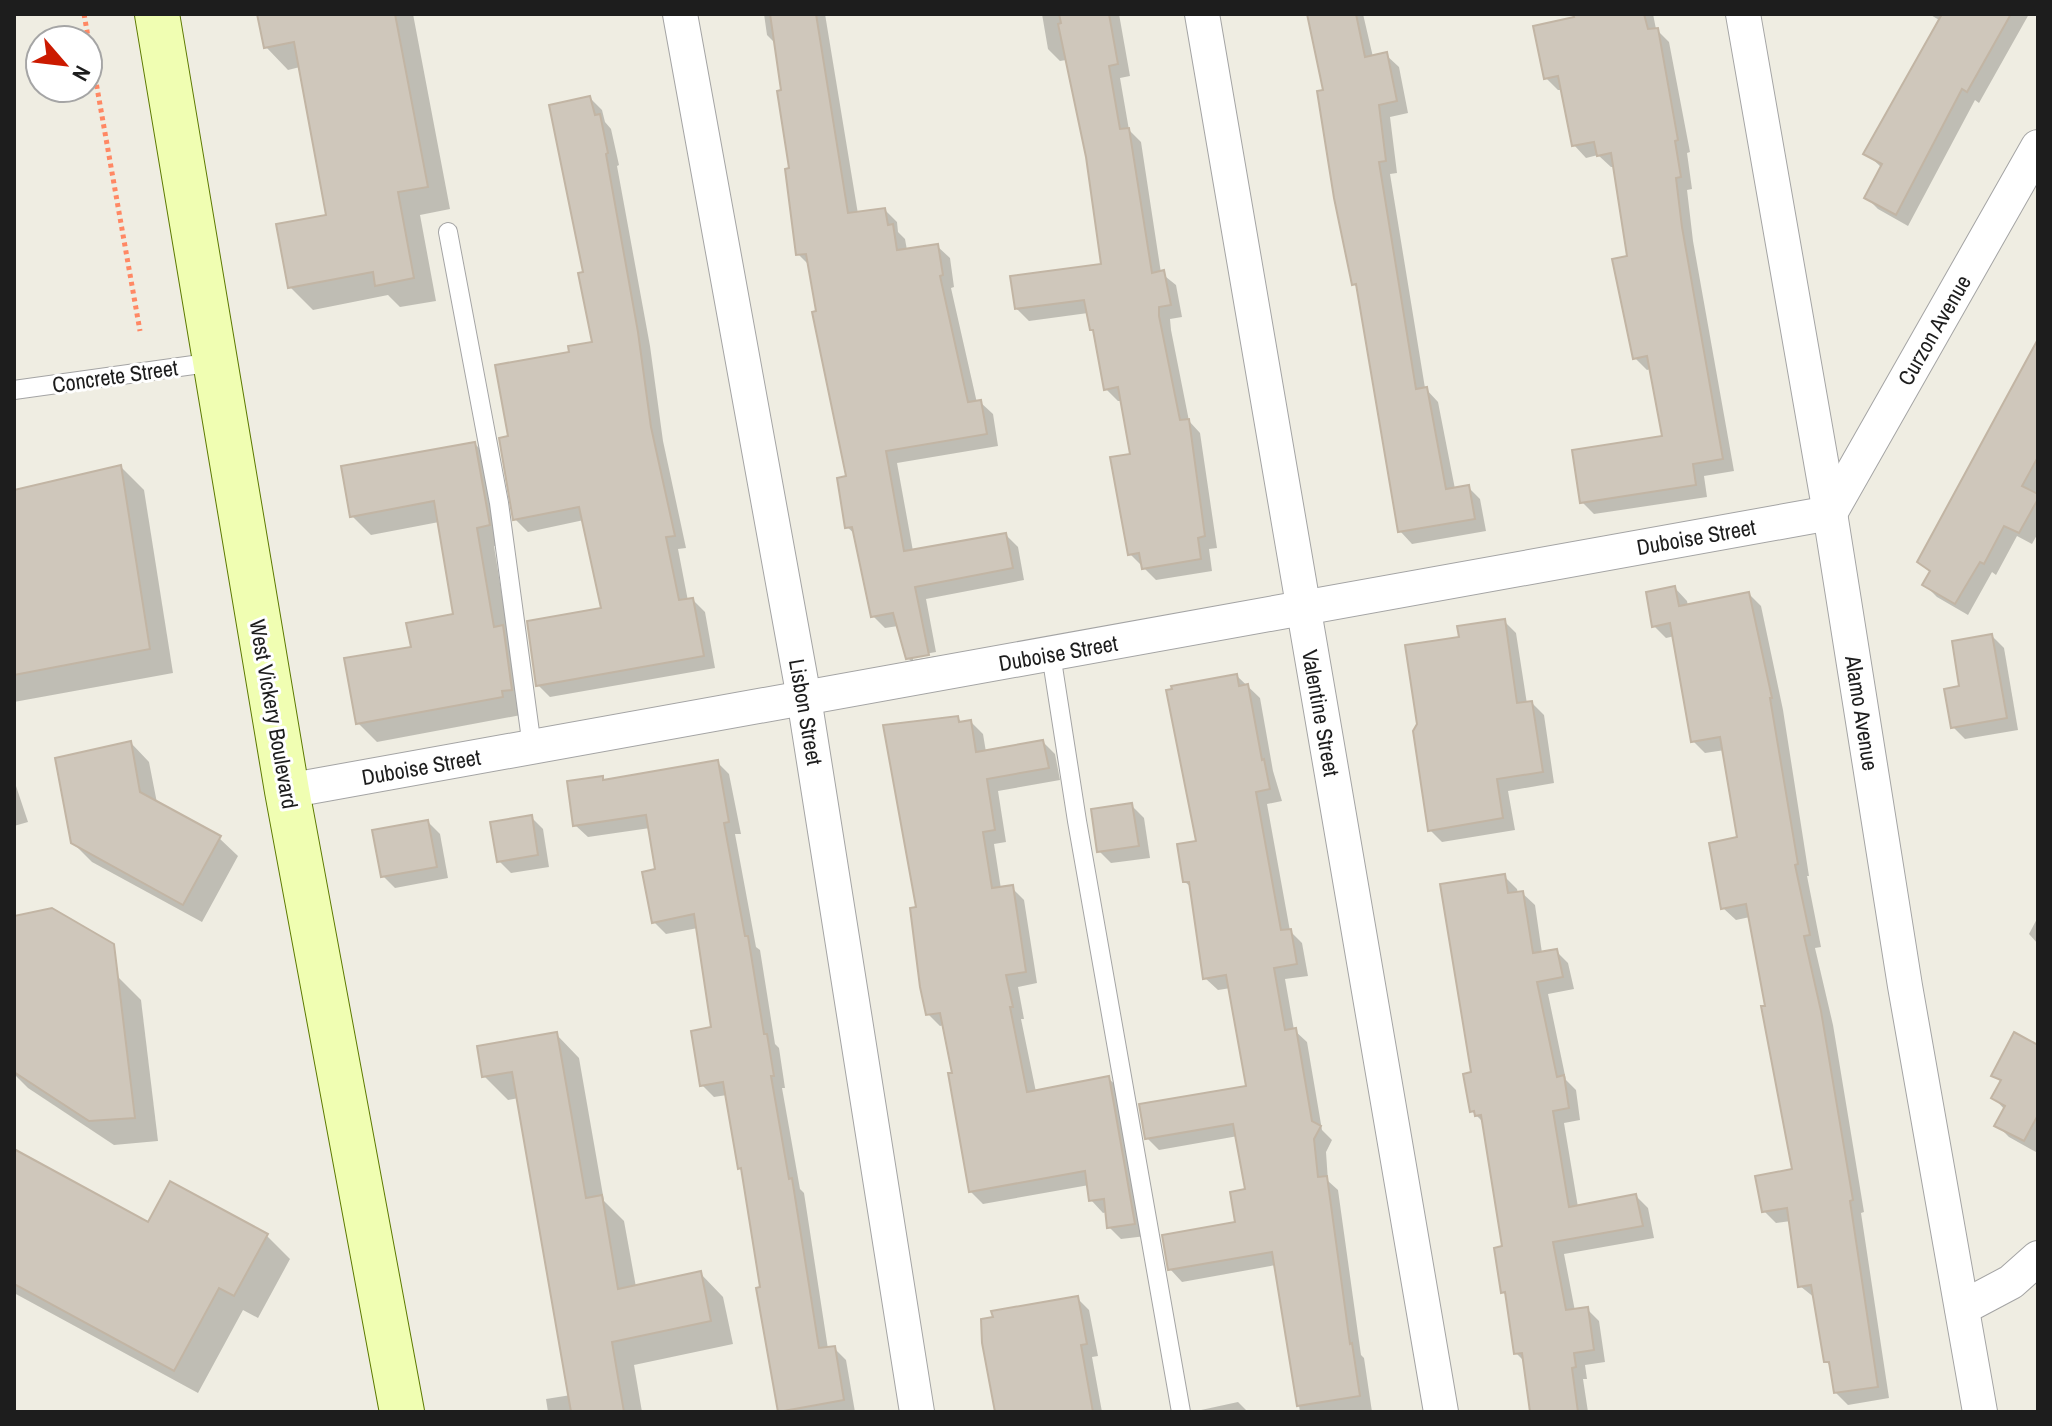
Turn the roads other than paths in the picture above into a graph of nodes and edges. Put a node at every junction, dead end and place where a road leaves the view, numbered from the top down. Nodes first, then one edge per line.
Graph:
1 (157, 14) edge
2 (680, 14) edge
3 (1202, 14) edge
4 (1743, 14) edge
5 (2038, 147) edge
6 (448, 232) dead end
7 (215, 362) junction
8 (14, 390) edge
9 (1830, 513) junction
10 (1303, 609) junction
11 (1051, 654) junction
12 (804, 698) junction
13 (532, 747) junction
14 (287, 791) junction
15 (2038, 1258) edge
16 (1962, 1308) junction
17 (402, 1412) edge
18 (917, 1412) edge
19 (1181, 1412) edge
20 (1441, 1412) edge
21 (1980, 1412) edge

1 - 7 main road, West Vickery Boulevard
2 - 12 street, Lisbon Street
3 - 10 street, Valentine Street
4 - 9 street, Alamo Avenue
5 - 9 street, Curzon Avenue
6 - 13 lane
7 - 8 lane, Concrete Street
7 - 14 main road, West Vickery Boulevard
9 - 10 street, Duboise Street
9 - 16 street, Alamo Avenue
10 - 11 street, Duboise Street
10 - 20 street, Valentine Street
11 - 12 street, Duboise Street
11 - 19 lane
12 - 13 street, Duboise Street
12 - 18 street, Lisbon Street
13 - 14 street, Duboise Street
14 - 17 main road, West Vickery Boulevard
15 - 16 street
16 - 21 street, Alamo Avenue

